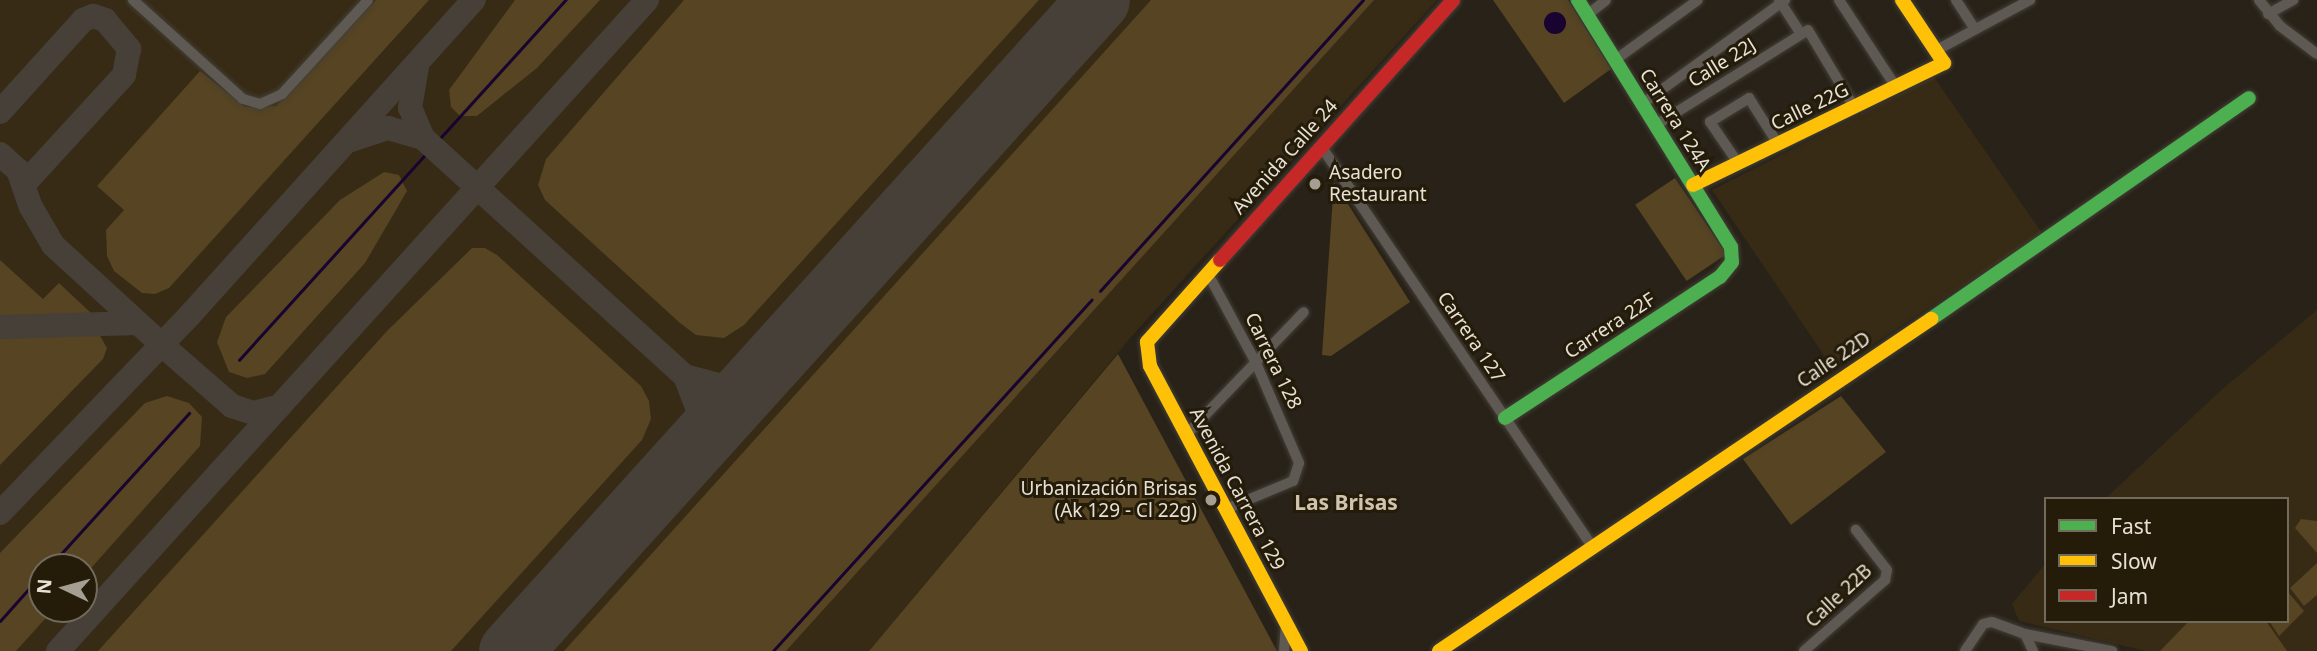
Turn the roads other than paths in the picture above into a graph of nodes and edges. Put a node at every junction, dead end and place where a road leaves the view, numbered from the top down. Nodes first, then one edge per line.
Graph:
1 (133, 0) edge
2 (368, 0) edge
3 (1453, 0) edge
4 (1577, 0) edge
5 (1606, 0) edge
6 (1699, 0) edge
7 (1839, 0) edge
8 (1902, 0) edge
9 (1956, 0) edge
10 (2030, 0) edge
11 (2259, 0) edge
12 (2293, 0) edge
13 (1782, 1) edge
14 (2269, 14) junction
15 (1587, 15) junction
16 (1974, 28) junction
17 (1804, 32) junction
18 (1935, 51) junction
19 (2317, 54) edge
20 (1615, 61) junction
21 (1896, 87) junction
22 (2249, 99) dead end
23 (1642, 104) junction
24 (1854, 107) junction
25 (1656, 125) junction
26 (1778, 144) junction
27 (1321, 146) junction
28 (1738, 163) junction
29 (1693, 185) junction
30 (1732, 262) joint
31 (1207, 272) junction
32 (1304, 312) dead end
33 (1147, 342) joint
34 (1256, 363) junction
35 (1504, 418) junction
36 (1186, 435) junction
37 (1226, 509) junction
38 (1856, 530) dead end
39 (1592, 547) junction
40 (1286, 623) junction
41 (2025, 634) junction
42 (2112, 650) edge
43 (1284, 651) edge
44 (1301, 651) edge
45 (1439, 651) edge
46 (1804, 651) edge
47 (1965, 651) edge
48 (2033, 651) edge

1 - 2 street
3 - 27 street, Avenida Calle 24
4 - 15 street, Carrera 124A
5 - 15 street
6 - 20 street
7 - 21 street
8 - 18 street
9 - 16 street
10 - 16 street
11 - 14 street
12 - 14 street
13 - 17 street
13 - 23 street
14 - 19 street
15 - 20 street, Carrera 124A
16 - 18 street
17 - 24 street
17 - 25 street, Calle 22J
18 - 21 street, Calle 22G
20 - 23 street, Carrera 124A
21 - 24 street, Calle 22G
22 - 39 street, Calle 22D
23 - 25 street, Carrera 124A
24 - 26 street, Calle 22G
25 - 29 street, Carrera 124A
26 - 28 street, Calle 22G
26 - 28 street
27 - 31 street, Avenida Calle 24
27 - 35 street, Carrera 127
28 - 29 street, Calle 22G
29 - 30 street, Carrera 124A
30 - 35 street, Carrera 22F
31 - 33 street, Avenida Calle 24
31 - 34 street, Carrera 128
32 - 34 street
33 - 36 street, Avenida Carrera 129
34 - 36 street
34 - 37 street, Carrera 128
35 - 39 street, Carrera 127
36 - 37 street, Avenida Carrera 129
37 - 40 street, Avenida Carrera 129
38 - 46 street, Calle 22B
39 - 45 street, Calle 22D
40 - 43 street
40 - 44 street, Avenida Carrera 129
41 - 42 street
41 - 47 street
41 - 48 street

